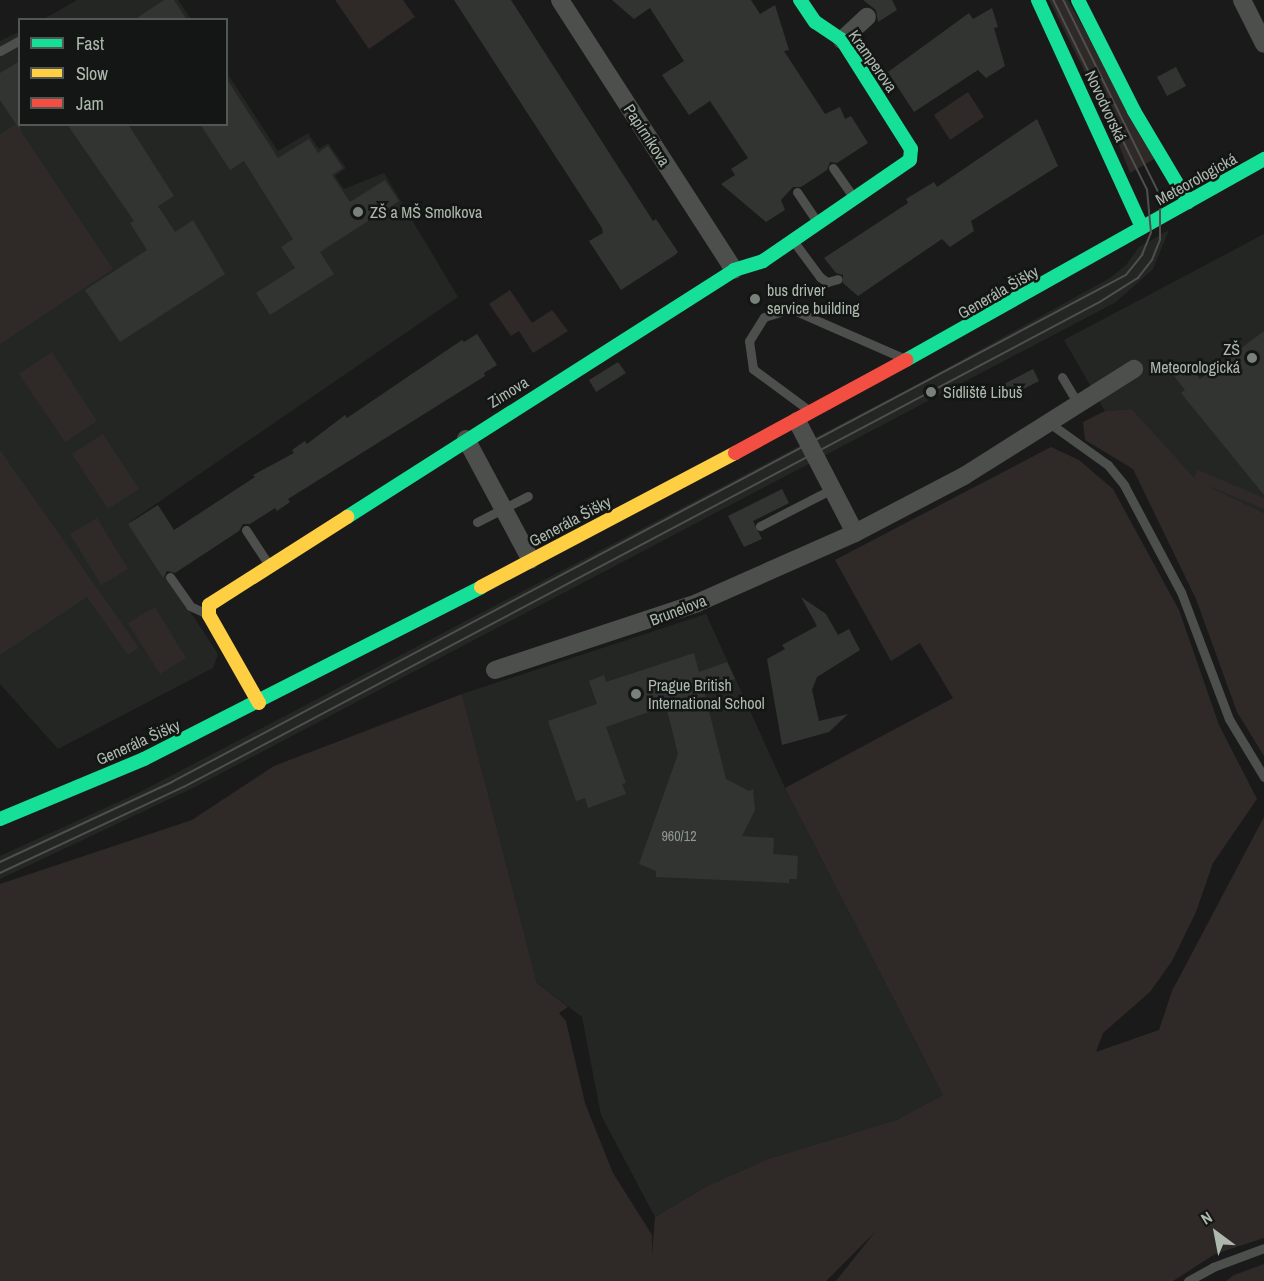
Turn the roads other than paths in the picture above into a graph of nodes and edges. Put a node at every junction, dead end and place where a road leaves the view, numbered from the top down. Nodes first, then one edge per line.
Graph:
1 (560, 0) edge
2 (800, 0) edge
3 (1038, 0) edge
4 (1078, 0) edge
5 (1242, 0) edge
6 (867, 16) dead end
7 (842, 40) junction
8 (18, 41) edge
9 (1264, 44) edge
10 (0, 51) edge
11 (911, 149) joint
12 (1264, 159) edge
13 (833, 168) dead end
14 (796, 192) dead end
15 (854, 198) junction
16 (1188, 202) junction
17 (818, 224) junction
18 (1143, 227) junction
19 (793, 240) junction
20 (734, 270) junction
21 (838, 279) dead end
22 (908, 360) junction
23 (1134, 369) dead end
24 (1062, 377) dead end
25 (1078, 404) junction
26 (805, 417) junction
27 (1048, 422) junction
28 (466, 439) junction
29 (832, 489) junction
30 (528, 496) dead end
31 (503, 508) junction
32 (477, 522) dead end
33 (760, 526) dead end
34 (246, 530) dead end
35 (855, 533) junction
36 (531, 560) junction
37 (270, 566) junction
38 (170, 578) dead end
39 (210, 615) junction
40 (495, 670) dead end
41 (259, 703) junction
42 (1264, 777) edge
43 (0, 819) edge
44 (1264, 1248) edge
45 (1188, 1281) edge

1 - 20 street, Papírníkova
2 - 7 main road, Kramperova
3 - 18 main road, Novodvorská
4 - 16 main road, Novodvorská
5 - 9 street
6 - 7 street
7 - 11 main road, Kramperova
8 - 10 lane
11 - 15 main road, Zimova
12 - 16 main road, Meteorologická
13 - 15 lane
14 - 17 lane
15 - 17 main road, Zimova
16 - 18 main road, Meteorologická
17 - 19 main road, Zimova
18 - 22 main road, Generála Šišky
19 - 20 main road, Zimova
19 - 21 lane
20 - 28 main road, Zimova
22 - 26 main road, Generála Šišky
22 - 26 lane
23 - 25 street, Brunelova
24 - 25 lane
25 - 27 street, Brunelova
26 - 29 street
26 - 36 main road, Generála Šišky
27 - 35 street, Brunelova
27 - 42 lane
28 - 31 street
28 - 37 main road, Zimova
29 - 33 lane
29 - 35 street
30 - 31 lane
31 - 32 lane
31 - 36 street
34 - 37 lane
35 - 40 street, Brunelova
36 - 41 main road, Generála Šišky
37 - 39 main road, Zimova
38 - 39 lane
39 - 41 main road
41 - 43 main road, Generála Šišky
44 - 45 lane

